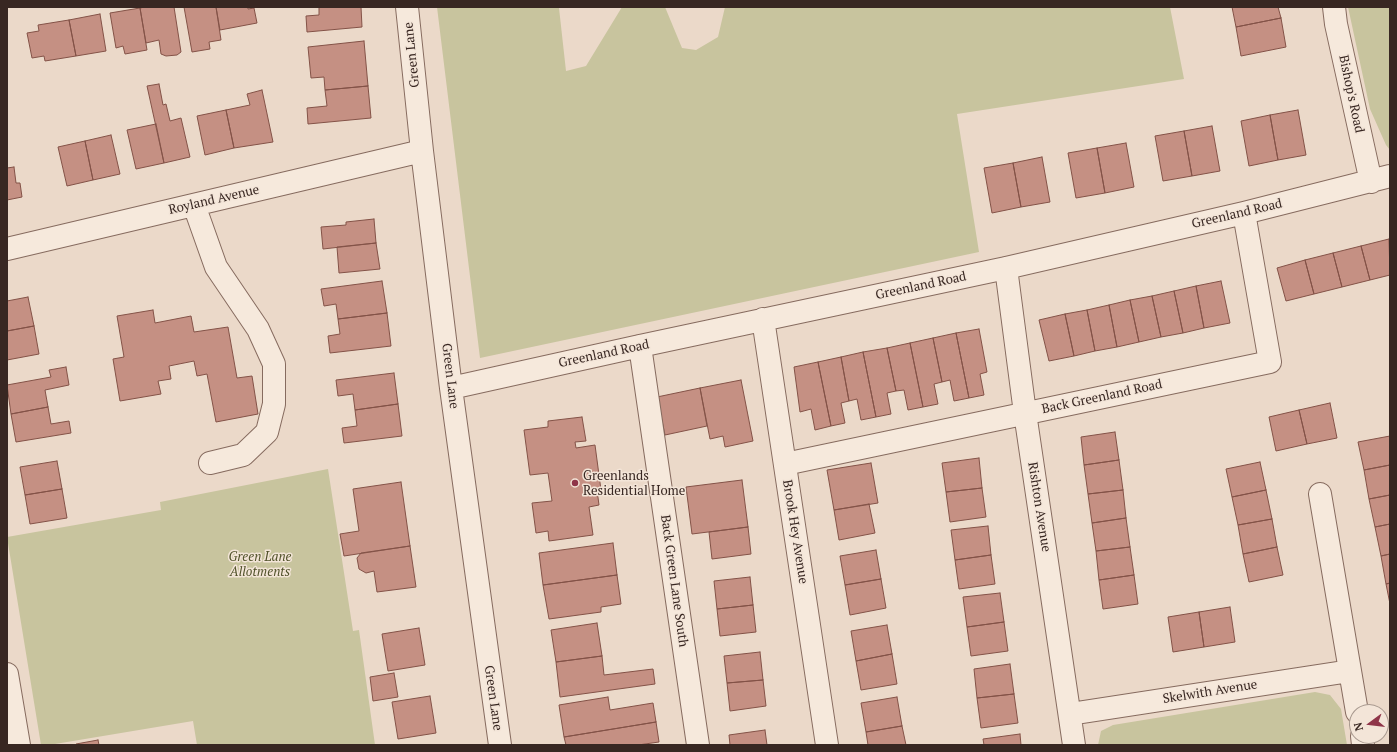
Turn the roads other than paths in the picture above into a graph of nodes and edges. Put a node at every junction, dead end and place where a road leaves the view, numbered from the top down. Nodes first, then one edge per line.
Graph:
1 (407, 7) edge
2 (1334, 7) edge
3 (422, 151) junction
4 (1380, 179) edge
5 (194, 205) junction
6 (1244, 213) junction
7 (7, 249) edge
8 (1006, 268) junction
9 (763, 319) junction
10 (640, 346) junction
11 (451, 388) junction
12 (1025, 413) junction
13 (210, 463) dead end
14 (785, 464) junction
15 (1320, 494) dead end
16 (1350, 671) junction
17 (7, 674) edge
18 (9, 696) edge
19 (1356, 704) edge
20 (1070, 714) junction
21 (19, 745) edge
22 (500, 745) edge
23 (698, 745) edge
24 (827, 745) edge
25 (1074, 745) edge

1 - 3 street, Green Lane
2 - 4 street, Bishop's Road
3 - 5 street, Royland Avenue
3 - 11 street, Green Lane
4 - 6 street, Greenland Road
5 - 7 street, Royland Avenue
5 - 13 street
6 - 8 street, Greenland Road
6 - 12 street, Back Greenland Road
8 - 9 street, Greenland Road
8 - 12 street, Rishton Avenue
9 - 10 street, Greenland Road
9 - 14 street, Brook Hey Avenue
10 - 11 street, Greenland Road
10 - 23 street, Back Green Lane South
11 - 22 street, Green Lane
12 - 14 street, Back Greenland Road
12 - 20 street, Rishton Avenue
14 - 24 street, Brook Hey Avenue
15 - 16 street
16 - 19 street
16 - 20 street, Skelwith Avenue
17 - 18 street
18 - 21 street
20 - 25 street, Rishton Avenue

